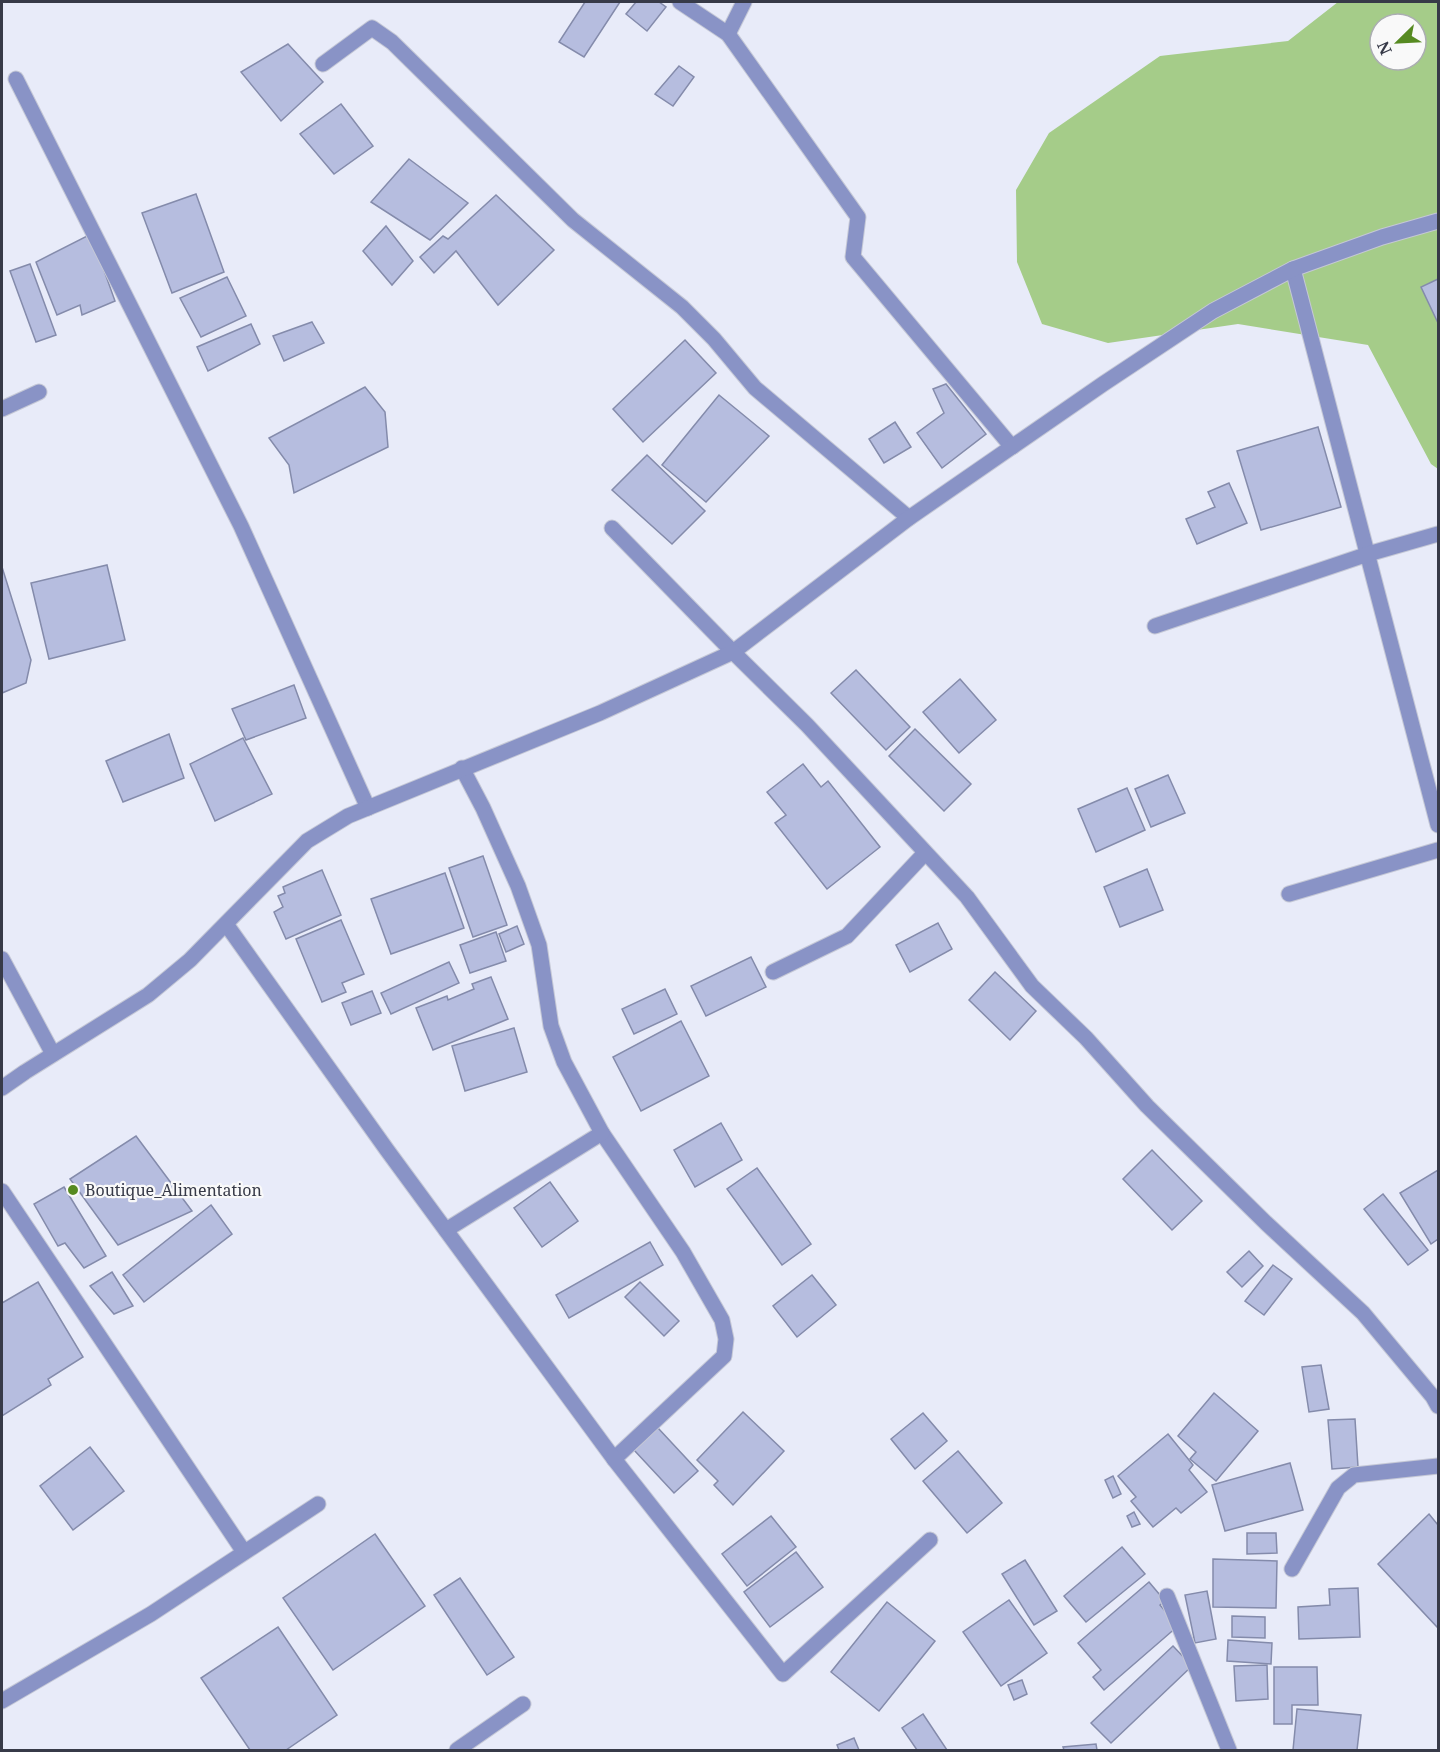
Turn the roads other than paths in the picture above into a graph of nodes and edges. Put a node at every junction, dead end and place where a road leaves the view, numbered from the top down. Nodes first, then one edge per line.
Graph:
1 (680, 2) edge
2 (744, 2) edge
3 (728, 34) junction
4 (323, 64) dead end
5 (16, 79) dead end
6 (1438, 221) edge
7 (1293, 269) junction
8 (39, 392) dead end
9 (2, 409) edge
10 (1012, 447) junction
11 (909, 518) junction
12 (612, 528) dead end
13 (1438, 534) edge
14 (1368, 554) junction
15 (1155, 626) dead end
16 (733, 652) junction
17 (462, 768) junction
18 (368, 808) junction
19 (1438, 825) edge
20 (1438, 850) edge
21 (925, 853) junction
22 (1289, 894) dead end
23 (226, 924) junction
24 (2, 959) edge
25 (773, 972) dead end
26 (53, 1054) junction
27 (2, 1088) edge
28 (602, 1133) junction
29 (2, 1191) edge
30 (446, 1230) junction
31 (1438, 1406) edge
32 (614, 1459) junction
33 (1438, 1466) edge
34 (318, 1504) dead end
35 (930, 1540) dead end
36 (244, 1552) junction
37 (1292, 1569) dead end
38 (1167, 1596) dead end
39 (2, 1701) edge
40 (523, 1704) dead end
41 (457, 1750) edge
42 (1229, 1750) edge

1 - 3 street
2 - 3 street
3 - 10 street
4 - 11 street
5 - 18 street
6 - 7 street
7 - 10 street
7 - 14 street
8 - 9 street
10 - 11 street
11 - 16 street
12 - 16 street
13 - 14 street
14 - 15 street
14 - 19 street
16 - 17 street
16 - 21 street
17 - 18 street
17 - 28 street
18 - 23 street
20 - 22 street
21 - 25 street
21 - 31 street
23 - 26 street
23 - 30 street
24 - 26 street
26 - 27 street
28 - 30 street
28 - 32 street
29 - 36 street
30 - 32 street
32 - 35 street
33 - 37 street
34 - 36 street
36 - 39 street
38 - 42 street
40 - 41 street

